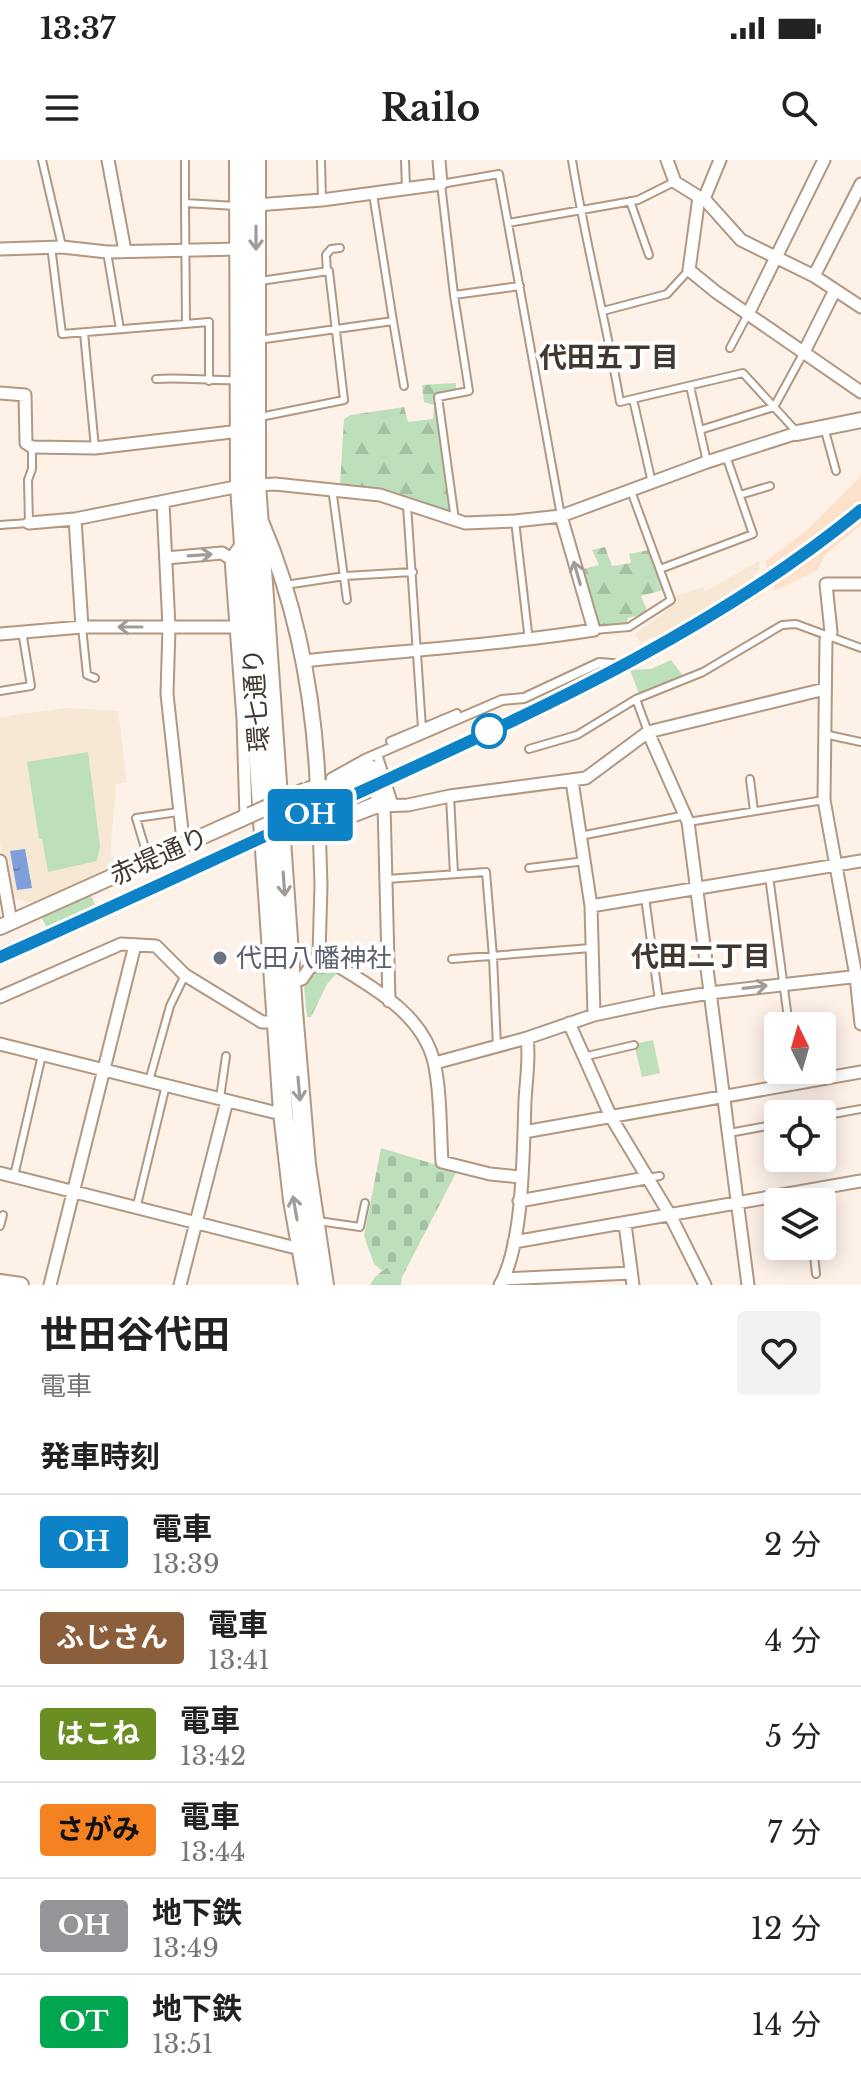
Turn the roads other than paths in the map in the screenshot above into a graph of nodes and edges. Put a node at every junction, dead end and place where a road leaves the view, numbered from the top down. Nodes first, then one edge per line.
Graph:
1 (42, 160) edge
2 (108, 160) edge
3 (185, 160) edge
4 (239, 160) edge
5 (256, 160) edge
6 (321, 160) edge
7 (405, 160) edge
8 (439, 160) edge
9 (572, 160) edge
10 (667, 160) edge
11 (720, 160) edge
12 (824, 160) edge
13 (675, 182) junction
14 (441, 184) junction
15 (861, 184) edge
16 (406, 189) junction
17 (373, 194) junction
18 (701, 198) junction
19 (322, 200) junction
20 (630, 201) junction
21 (185, 203) junction
22 (248, 205) junction
23 (580, 210) junction
24 (508, 223) junction
25 (57, 246) junction
26 (340, 248) dead end
27 (0, 249) edge
28 (240, 249) junction
29 (184, 250) junction
30 (125, 251) junction
31 (107, 252) junction
32 (649, 255) dead end
33 (775, 255) junction
34 (689, 270) junction
35 (327, 272) junction
36 (814, 276) junction
37 (256, 281) junction
38 (520, 286) junction
39 (835, 290) junction
40 (454, 295) junction
41 (861, 307) edge
42 (603, 311) junction
43 (748, 314) junction
44 (393, 321) junction
45 (186, 324) junction
46 (120, 329) junction
47 (334, 329) junction
48 (84, 333) junction
49 (257, 340) junction
50 (730, 348) dead end
51 (804, 352) junction
52 (156, 379) dead end
53 (240, 380) junction
54 (209, 381) junction
55 (404, 386) dead end
56 (690, 386) junction
57 (861, 392) edge
58 (0, 393) edge
59 (633, 399) junction
60 (774, 407) junction
61 (256, 418) junction
62 (861, 420) edge
63 (824, 427) junction
64 (700, 430) junction
65 (240, 431) junction
66 (797, 433) junction
67 (32, 447) junction
68 (95, 448) junction
69 (726, 456) junction
70 (707, 462) junction
71 (836, 471) dead end
72 (652, 483) junction
73 (248, 485) junction
74 (770, 486) dead end
75 (332, 488) junction
76 (631, 491) junction
77 (740, 495) junction
78 (163, 503) junction
79 (407, 503) junction
80 (259, 515) junction
81 (561, 516) junction
82 (75, 519) junction
83 (455, 520) junction
84 (515, 521) junction
85 (29, 523) junction
86 (0, 525) edge
87 (244, 541) junction
88 (166, 558) junction
89 (231, 559) junction
90 (660, 569) junction
91 (413, 572) junction
92 (345, 576) junction
93 (861, 584) edge
94 (285, 586) junction
95 (347, 600) dead end
96 (82, 627) junction
97 (169, 627) junction
98 (236, 627) junction
99 (594, 630) junction
100 (22, 631) junction
101 (0, 634) edge
102 (829, 636) junction
103 (529, 641) junction
104 (861, 648) edge
105 (416, 649) junction
106 (303, 661) junction
107 (626, 665) dead end
108 (95, 678) dead end
109 (825, 689) junction
110 (0, 691) edge
111 (636, 699) junction
112 (457, 713) dead end
113 (422, 728) junction
114 (648, 732) junction
115 (824, 734) junction
116 (390, 741) dead end
117 (861, 742) edge
118 (529, 749) dead end
119 (377, 754) junction
120 (331, 778) dead end
121 (750, 779) dead end
122 (572, 781) junction
123 (319, 790) junction
124 (450, 796) junction
125 (824, 800) junction
126 (388, 803) junction
127 (754, 811) junction
128 (178, 812) junction
129 (248, 816) junction
130 (687, 818) junction
131 (325, 821) junction
132 (182, 831) dead end
133 (580, 836) junction
134 (0, 861) edge
135 (149, 861) junction
136 (585, 861) junction
137 (861, 861) edge
138 (835, 864) junction
139 (529, 868) dead end
140 (454, 874) junction
141 (769, 876) junction
142 (387, 879) junction
143 (697, 888) junction
144 (2, 891) edge
145 (645, 897) junction
146 (591, 906) junction
147 (5, 925) edge
148 (135, 945) junction
149 (591, 948) junction
150 (319, 954) junction
151 (493, 957) junction
152 (452, 959) dead end
153 (185, 975) junction
154 (858, 976) edge
155 (290, 981) junction
156 (783, 984) junction
157 (710, 993) junction
158 (0, 997) edge
159 (389, 1001) junction
160 (660, 1001) junction
161 (787, 1012) edge
162 (594, 1015) junction
163 (277, 1022) junction
164 (569, 1023) junction
165 (861, 1024) edge
166 (527, 1038) junction
167 (0, 1044) edge
168 (634, 1045) dead end
169 (497, 1047) junction
170 (42, 1055) junction
171 (226, 1056) dead end
172 (583, 1057) junction
173 (435, 1063) junction
174 (104, 1069) junction
175 (861, 1072) edge
176 (836, 1076) edge
177 (149, 1081) junction
178 (792, 1084) edge
179 (166, 1085) junction
180 (724, 1097) junction
181 (223, 1100) junction
182 (861, 1109) edge
183 (283, 1112) junction
184 (836, 1113) edge
185 (611, 1117) junction
186 (764, 1127) edge
187 (524, 1132) junction
188 (729, 1133) junction
189 (0, 1173) edge
190 (14, 1176) junction
191 (660, 1176) dead end
192 (520, 1177) junction
193 (646, 1178) junction
194 (861, 1181) edge
195 (836, 1188) edge
196 (73, 1191) junction
197 (764, 1200) edge
198 (519, 1201) junction
199 (365, 1203) dead end
200 (738, 1203) junction
201 (136, 1209) junction
202 (3, 1215) dead end
203 (670, 1215) junction
204 (314, 1220) junction
205 (195, 1223) junction
206 (625, 1224) junction
207 (0, 1226) edge
208 (514, 1242) junction
209 (302, 1246) junction
210 (814, 1260) edge
211 (816, 1274) dead end
212 (632, 1279) edge
213 (0, 1282) edge
214 (502, 1282) edge
215 (21, 1285) edge
216 (50, 1285) edge
217 (180, 1285) edge
218 (308, 1285) edge
219 (324, 1285) edge
220 (705, 1285) edge
221 (748, 1285) edge

1 - 25 lane
2 - 30 street
3 - 21 lane
4 - 22 main road, 環七通り
5 - 22 main road, 環七通り
6 - 19 lane
7 - 16 lane
8 - 14 street
9 - 23 lane
10 - 13 street
11 - 18 street
12 - 33 street
13 - 18 street
13 - 20 lane
14 - 16 street
14 - 24 lane
14 - 40 lane
15 - 36 street
16 - 17 street
17 - 19 street
17 - 44 lane
18 - 33 street
18 - 34 street
19 - 22 street
20 - 23 lane
20 - 32 lane
21 - 22 lane
21 - 29 lane
22 - 28 main road, 環七通り
22 -> 37 main road, 環七通り
23 - 24 lane
23 - 42 lane
24 - 38 lane
25 - 27 street
25 - 31 street
25 - 48 lane
26 - 35 lane
28 - 29 street
28 - 53 main road, 環七通り
29 - 30 street
29 - 45 lane
30 - 31 street
31 - 46 lane
33 - 36 street
33 - 43 street
34 - 42 lane
34 - 43 street
35 - 37 lane
35 - 47 lane
36 - 39 street
37 - 49 main road, 環七通り
38 - 40 lane
38 - 81 lane
39 - 41 street
39 - 51 street
40 - 83 lane
42 - 59 lane
43 - 50 lane
43 - 51 street
44 - 47 lane
44 - 55 lane
45 - 46 lane
45 - 54 lane
46 - 48 lane
47 - 49 lane
47 - 61 lane
48 - 68 lane
49 - 61 main road, 環七通り
51 - 57 street
51 - 60 lane
52 - 54 lane
53 - 54 lane
53 - 65 main road, 環七通り
56 - 59 lane
56 - 60 lane
56 - 64 lane
58 - 67 street
59 - 72 lane
60 - 64 lane
60 - 66 lane
61 - 73 main road, 環七通り
62 - 63 street
63 - 66 street
63 - 71 lane
64 - 70 lane
65 - 68 street
65 - 73 main road, 環七通り
66 - 69 street
67 - 68 street
67 - 85 lane
69 - 70 street
69 - 77 lane
70 - 72 street
72 - 76 street
73 - 75 street
73 - 78 street
73 - 80 main road, 環七通り
73 - 87 main road, 環七通り
74 - 77 lane
75 - 79 street
75 - 92 lane
76 - 81 street
76 - 90 lane
77 - 90 lane
78 - 82 street
78 - 88 street
79 - 83 street
79 - 91 lane
80 - 94 street
80 -> 155 main road, 環七通り
81 - 84 street
99 -> 81 street
82 - 85 street
82 - 96 street
83 - 84 street
84 - 103 lane
85 - 86 lane
87 - 89 street
87 - 163 main road, 環七通り
88 -> 89 street
88 - 97 street
89 - 98 street
90 - 99 lane
91 - 92 lane
91 - 105 lane
92 - 94 lane
92 - 95 lane
93 - 102 street
94 - 106 street
97 -> 96 street
96 - 100 street
96 - 108 lane
97 - 98 street
97 - 128 street
98 - 129 street
99 - 103 street
100 - 101 street
100 - 110 lane
102 - 104 lane
102 - 109 street
102 - 111 lane
103 - 105 street
105 - 106 street
105 - 113 lane
106 - 123 street
107 - 119 street
109 - 114 street
109 - 115 street
111 - 114 lane
111 - 118 lane
112 - 113 lane
113 - 116 lane
114 - 122 street
114 - 130 street
115 - 117 lane
115 - 125 street
119 - 120 street
119 - 126 street
121 - 127 lane
122 - 124 street
122 - 133 street
123 - 126 street, 赤堤通り
123 - 129 street, 赤堤通り, bridge
123 - 131 street
123 - 131 street
123 - 131 street
124 - 126 street
124 - 140 lane
125 - 127 lane
125 - 138 street
126 - 131 street
126 - 142 street
127 - 130 lane
128 - 132 street
128 - 135 lane
129 - 135 street, 赤堤通り
130 - 133 lane
130 - 143 street
131 - 150 street
133 - 136 street
134 - 144 street
135 - 147 street, 赤堤通り
136 - 139 lane
136 - 146 street
137 - 138 street
138 - 141 street
138 - 154 street
140 - 142 lane
140 - 151 lane
141 - 143 street
141 - 156 lane
142 - 159 street
143 - 145 street
143 - 157 street
144 - 147 street
145 - 146 street
145 - 160 lane
146 - 149 street
148 - 153 street
148 - 158 street
148 - 174 street
149 - 151 lane
149 - 162 street
150 - 155 street
150 - 159 street
151 - 152 lane
151 - 169 lane
153 - 163 street
153 - 177 lane
154 - 156 street
154 - 165 street
155 -> 204 main road, 環七通り
157 -> 156 street
156 - 161 lane
157 - 160 street
157 - 180 street
159 - 173 street
160 - 162 street
162 - 164 street
163 - 183 main road, 環七通り
164 - 166 street
164 - 172 street
166 - 169 street
166 - 187 street
167 - 170 street
168 - 172 lane
169 - 173 street
170 - 174 street
170 - 190 lane
171 - 181 lane
172 - 185 street
173 - 192 street
174 - 177 street
174 - 196 street
175 - 176 street
177 - 179 street
178 - 180 street
179 - 181 street
179 - 201 lane
180 - 185 street
180 - 188 street
181 - 183 street
181 - 205 street
182 - 184 lane
209 -> 183 main road, 環七通り
185 - 187 street
185 - 193 street
186 - 188 lane
187 - 192 street
188 - 200 street
189 - 190 street
190 - 196 street
191 - 193 lane
192 - 198 street
193 - 198 street
193 - 203 street
194 - 195 street
196 - 201 street
196 - 216 street
197 - 200 street
198 - 208 street
199 - 204 lane
200 - 203 street
200 - 221 street
201 - 205 street
202 - 207 lane
203 - 206 street
203 - 220 street
204 - 219 main road, 環七通り
205 - 209 street
205 - 217 street
206 - 208 street
206 - 212 street
208 - 214 street
209 - 218 main road, 環七通り
210 - 211 lane
212 - 214 street
213 - 215 street

